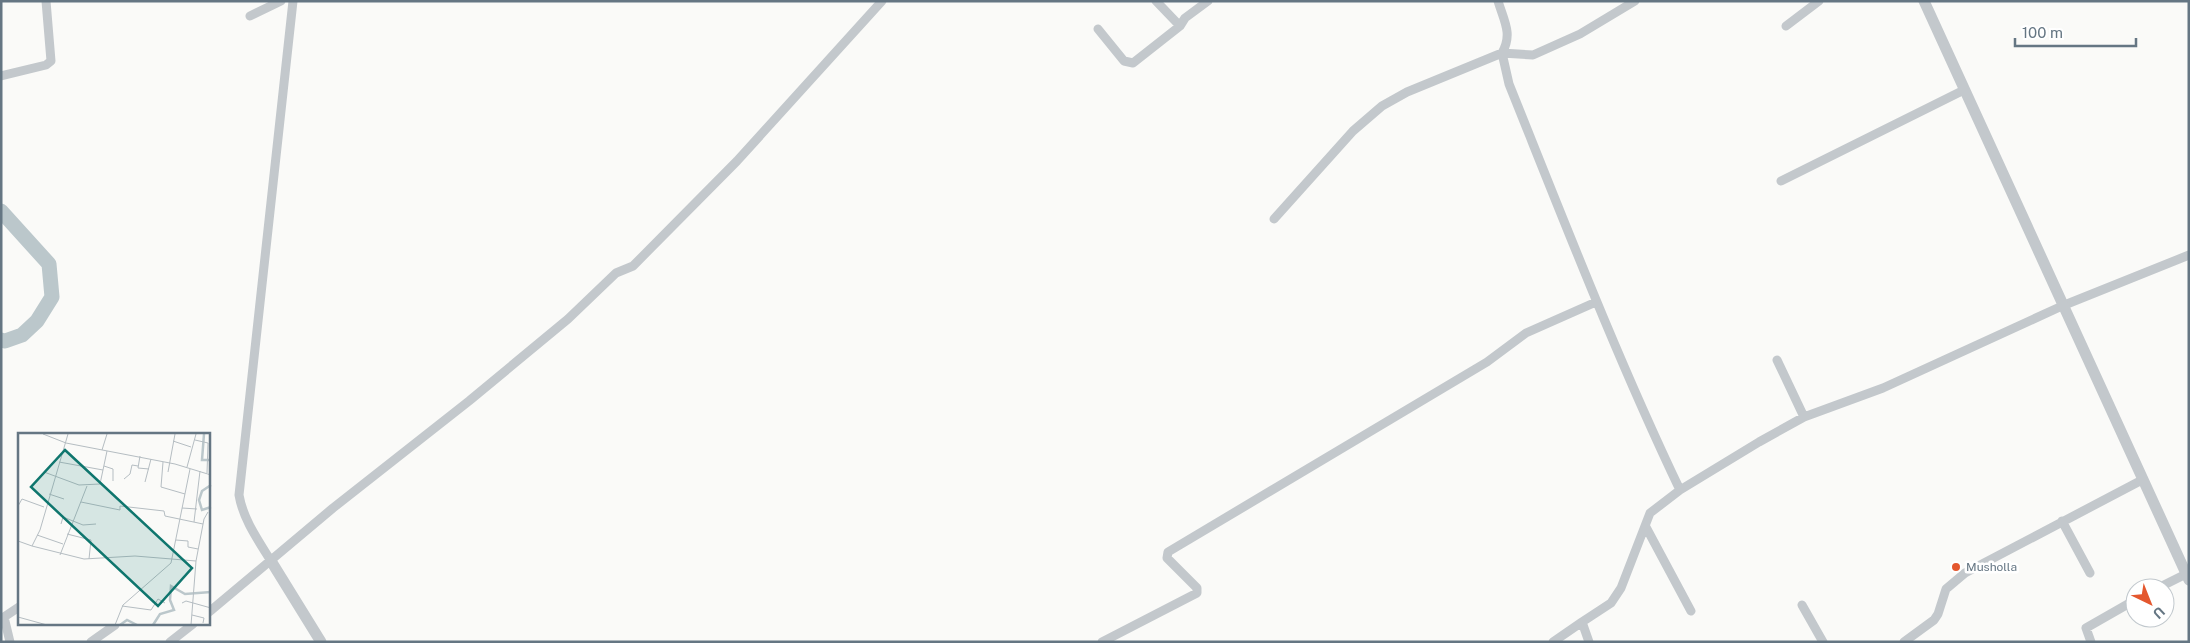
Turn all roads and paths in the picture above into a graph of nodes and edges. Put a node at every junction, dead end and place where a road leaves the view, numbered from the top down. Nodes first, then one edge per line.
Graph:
1 (46, 1) edge
2 (281, 1) edge
3 (293, 1) edge
4 (882, 1) edge
5 (1156, 1) edge
6 (1208, 1) edge
7 (1498, 1) edge
8 (1635, 1) edge
9 (1820, 1) edge
10 (1924, 1) edge
11 (250, 16) dead end
12 (1180, 26) junction
13 (1786, 26) dead end
14 (1098, 29) dead end
15 (1502, 53) junction
16 (1, 76) edge
17 (1964, 90) junction
18 (1781, 181) dead end
19 (1274, 219) dead end
20 (2189, 255) edge
21 (1596, 302) junction
22 (2062, 306) junction
23 (1777, 360) dead end
24 (1804, 417) junction
25 (2142, 480) junction
26 (1680, 490) junction
27 (2062, 521) junction
28 (1646, 527) junction
29 (270, 561) junction
30 (2187, 570) edge
31 (2090, 573) dead end
32 (2174, 578) edge
33 (1802, 605) dead end
34 (2125, 606) edge
35 (18, 608) edge
36 (210, 611) edge
37 (1691, 611) dead end
38 (1582, 622) junction
39 (114, 626) edge
40 (188, 626) edge
41 (10, 642) edge
42 (91, 642) edge
43 (170, 642) edge
44 (321, 642) edge
45 (1102, 642) edge
46 (1553, 642) edge
47 (1589, 642) edge
48 (1823, 642) edge
49 (1904, 642) edge
50 (2091, 642) edge

1 - 16 street
2 - 11 street
3 - 29 street
4 - 29 street
5 - 12 street
6 - 12 street
7 - 15 street
8 - 15 street
9 - 13 street
10 - 17 street
12 - 14 street
15 - 19 street
15 - 21 street
17 - 18 street
17 - 22 street
20 - 22 street
21 - 26 street
21 - 45 street
22 - 24 street
22 - 25 street
23 - 24 street
24 - 26 street
25 - 27 street
25 - 30 street
26 - 28 street
27 - 31 street
27 - 49 street
28 - 37 street
28 - 38 street
29 - 36 street
29 - 44 street
30 - 32 street
33 - 48 street
34 - 50 street
35 - 41 street
38 - 46 street
38 - 47 street
39 - 42 street
40 - 43 street

